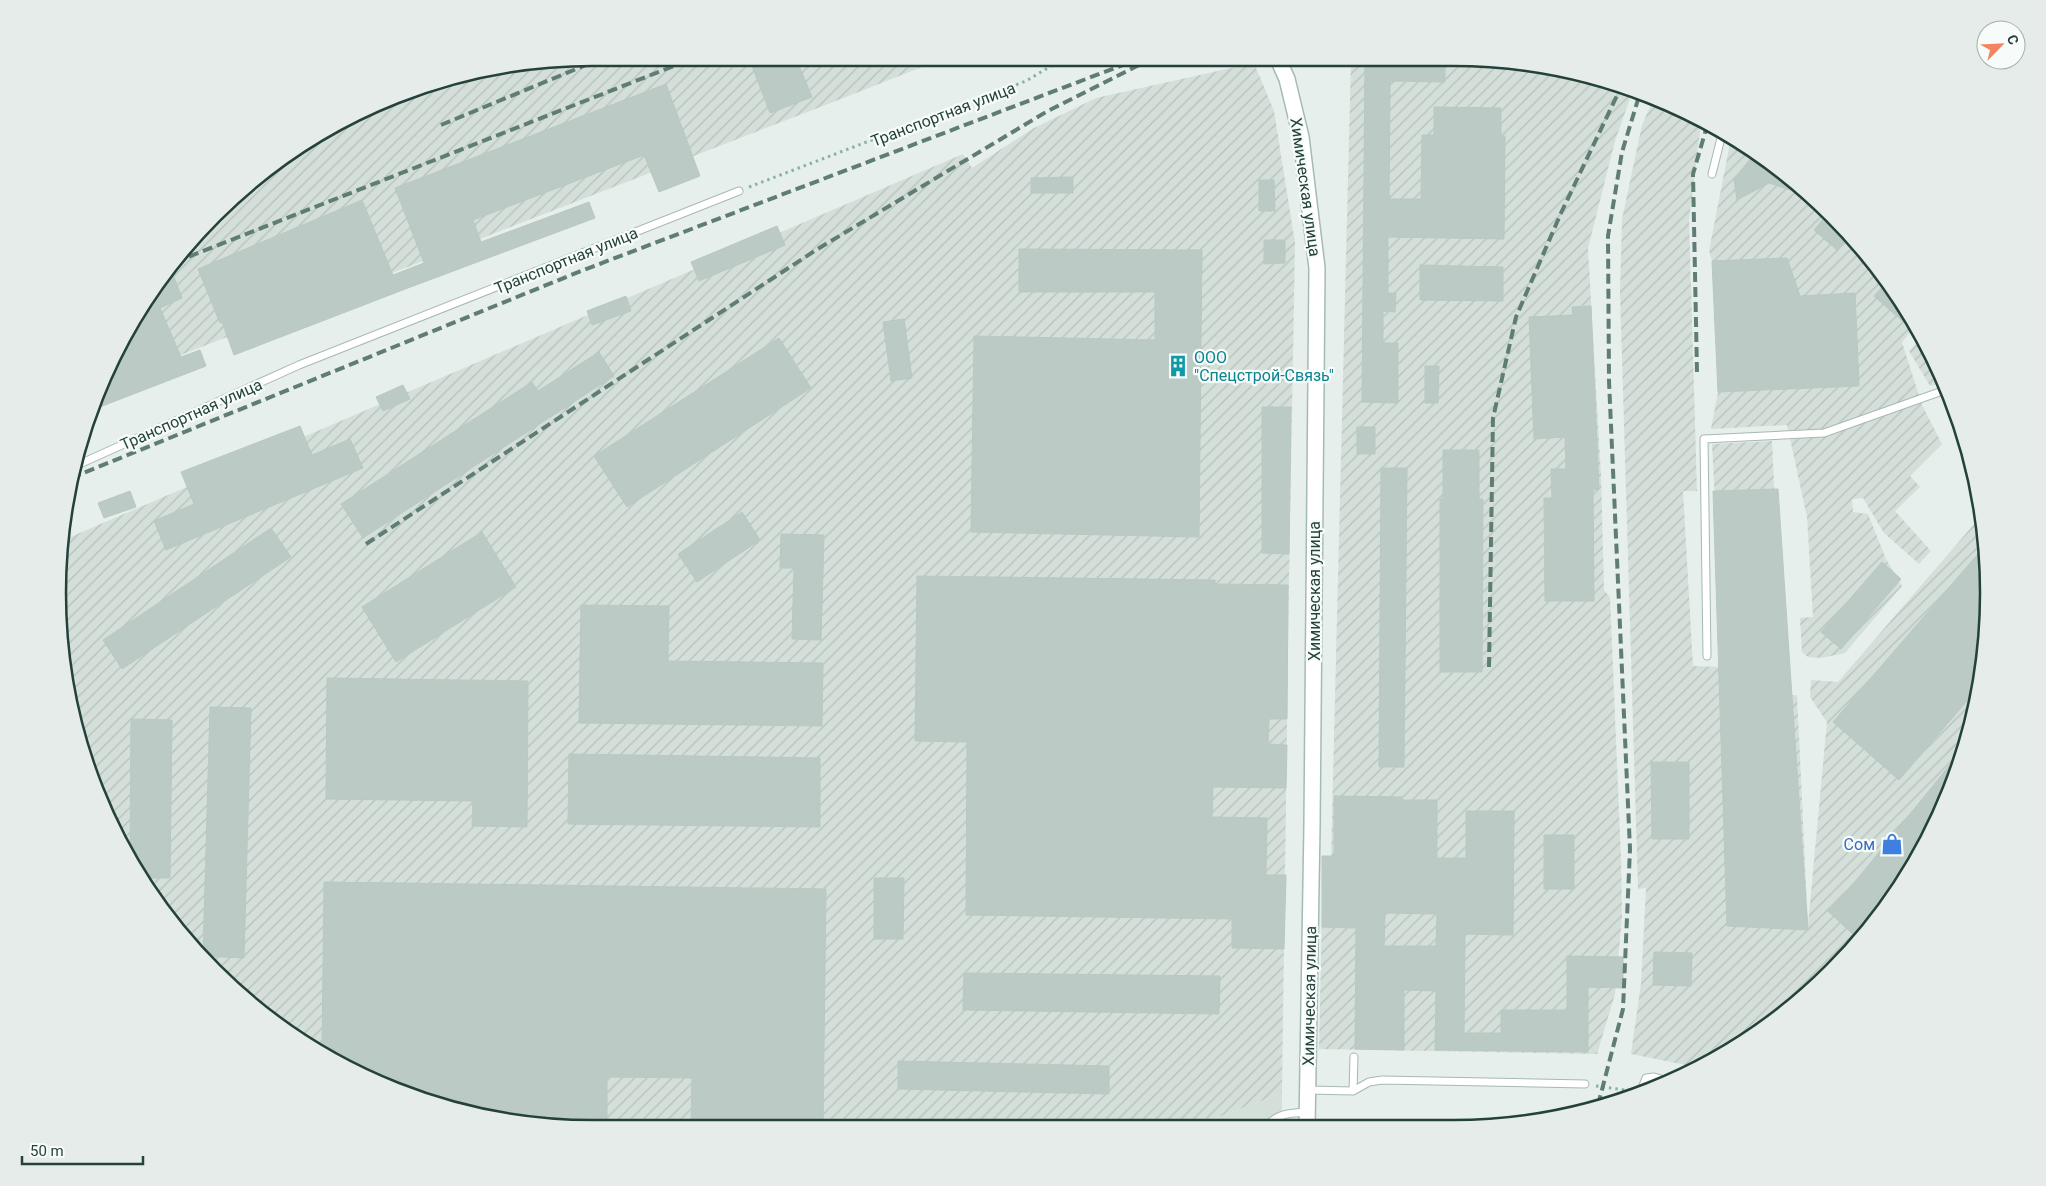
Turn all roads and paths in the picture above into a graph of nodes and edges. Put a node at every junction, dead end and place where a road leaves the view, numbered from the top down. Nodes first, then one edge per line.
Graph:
1 (1051, 66) edge
2 (1281, 66) edge
3 (1721, 140) edge
4 (1712, 174) dead end
5 (739, 190) joint
6 (1940, 392) edge
7 (83, 463) edge
8 (1707, 656) dead end
9 (1354, 1057) dead end
10 (1658, 1078) edge
11 (1585, 1084) joint
12 (1644, 1084) edge
13 (1307, 1090) junction
14 (1353, 1091) junction
15 (1626, 1091) edge
16 (1273, 1120) edge
17 (1307, 1120) edge

1 - 5 path, Транспортная улица
2 - 13 street, Химическая улица
3 - 4 lane
5 - 7 lane, Транспортная улица
6 - 8 lane
9 - 14 lane
10 - 12 lane
11 - 14 lane
11 - 15 path
13 - 14 lane
13 - 17 street, Химическая улица
16 - 17 lane

